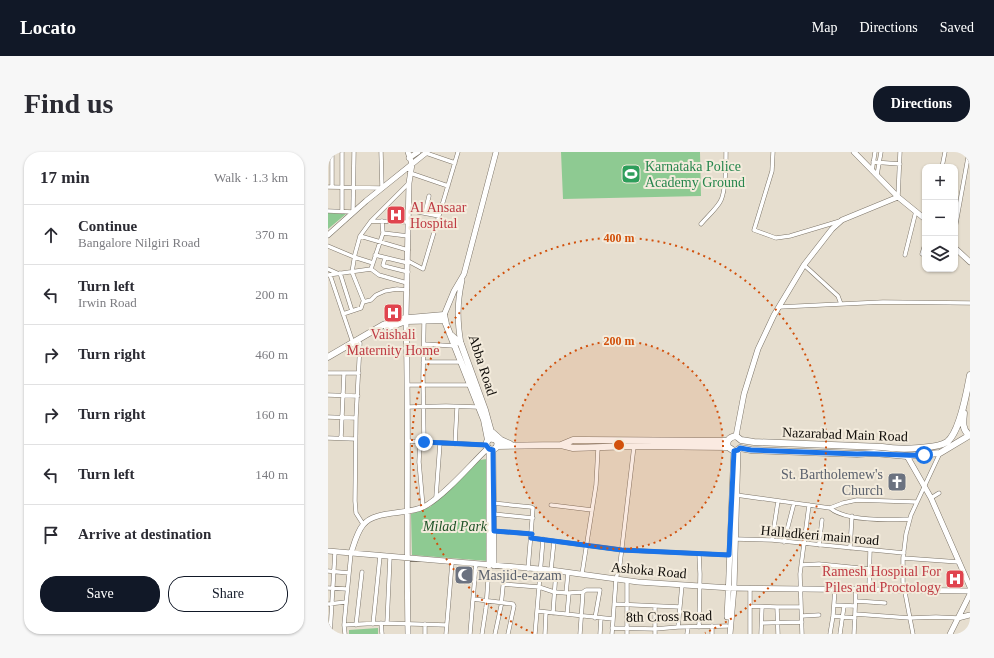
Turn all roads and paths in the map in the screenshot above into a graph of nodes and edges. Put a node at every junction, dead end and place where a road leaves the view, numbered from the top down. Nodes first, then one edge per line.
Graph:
1 (332, 152) edge
2 (342, 152) edge
3 (354, 152) edge
4 (381, 152) edge
5 (427, 152) edge
6 (458, 152) edge
7 (496, 152) edge
8 (726, 152) edge
9 (773, 152) edge
10 (854, 152) edge
11 (875, 152) edge
12 (881, 152) edge
13 (900, 152) edge
14 (945, 152) edge
15 (969, 152) edge
16 (415, 153) edge
17 (408, 155) edge
18 (417, 160) junction
19 (874, 162) junction
20 (879, 162) junction
21 (455, 163) junction
22 (412, 164) junction
23 (900, 164) junction
24 (943, 164) edge
25 (872, 171) junction
26 (410, 173) junction
27 (877, 176) junction
28 (409, 183) junction
29 (448, 186) junction
30 (330, 187) edge
31 (342, 187) junction
32 (354, 188) junction
33 (382, 188) junction
34 (429, 196) dead end
35 (898, 197) junction
36 (408, 210) junction
37 (328, 211) edge
38 (916, 211) junction
39 (342, 212) junction
40 (353, 212) junction
41 (958, 212) edge
42 (425, 213) junction
43 (439, 216) junction
44 (922, 216) edge
45 (842, 220) junction
46 (371, 221) junction
47 (382, 221) junction
48 (408, 222) junction
49 (701, 224) dead end
50 (383, 233) junction
51 (328, 235) edge
52 (360, 236) junction
53 (408, 236) junction
54 (380, 242) junction
55 (328, 246) edge
56 (408, 250) junction
57 (958, 251) edge
58 (375, 255) junction
59 (905, 255) dead end
60 (354, 257) junction
61 (385, 258) junction
62 (408, 262) junction
63 (970, 262) edge
64 (373, 263) junction
65 (804, 265) junction
66 (328, 269) edge
67 (371, 269) junction
68 (352, 272) junction
69 (408, 272) junction
70 (339, 274) junction
71 (464, 274) junction
72 (329, 275) edge
73 (407, 283) junction
74 (407, 290) junction
75 (364, 302) junction
76 (841, 304) junction
77 (970, 304) edge
78 (778, 307) junction
79 (352, 311) junction
80 (343, 314) junction
81 (445, 318) junction
82 (406, 319) junction
83 (424, 321) junction
84 (450, 334) junction
85 (356, 344) junction
86 (424, 344) junction
87 (461, 344) junction
88 (454, 346) junction
89 (328, 357) edge
90 (328, 362) edge
91 (423, 362) junction
92 (461, 362) junction
93 (328, 373) edge
94 (344, 373) junction
95 (359, 373) junction
96 (970, 375) edge
97 (423, 385) junction
98 (469, 385) junction
99 (408, 386) junction
100 (966, 393) junction
101 (328, 396) edge
102 (343, 396) junction
103 (358, 396) junction
104 (423, 406) junction
105 (408, 407) junction
106 (457, 407) junction
107 (478, 407) junction
108 (328, 417) edge
109 (342, 418) junction
110 (356, 418) junction
111 (489, 425) junction
112 (970, 435) edge
113 (328, 438) edge
114 (341, 438) junction
115 (738, 438) junction
116 (355, 439) junction
117 (408, 441) junction
118 (422, 442) junction
119 (440, 443) junction
120 (455, 444) junction
121 (727, 444) junction
122 (490, 445) junction
123 (561, 445) junction
124 (515, 446) junction
125 (634, 446) junction
126 (598, 448) junction
127 (737, 450) junction
128 (940, 453) junction
129 (907, 456) junction
130 (925, 487) junction
131 (939, 493) dead end
132 (734, 494) junction
133 (436, 497) junction
134 (931, 498) junction
135 (778, 501) junction
136 (916, 502) junction
137 (491, 503) junction
138 (794, 503) junction
139 (551, 505) dead end
140 (809, 505) junction
141 (423, 507) junction
142 (830, 508) junction
143 (592, 510) junction
144 (408, 512) junction
145 (494, 514) junction
146 (852, 516) junction
147 (533, 518) junction
148 (909, 519) junction
149 (822, 520) dead end
150 (363, 524) junction
151 (494, 531) junction
152 (531, 536) junction
153 (543, 539) junction
154 (736, 539) junction
155 (772, 540) junction
156 (554, 541) junction
157 (784, 542) junction
158 (804, 544) junction
159 (819, 545) junction
160 (587, 546) junction
161 (850, 548) junction
162 (622, 550) junction
163 (870, 550) junction
164 (328, 551) edge
165 (335, 552) junction
166 (351, 553) junction
167 (904, 553) junction
168 (699, 554) junction
169 (729, 555) junction
170 (380, 556) junction
171 (390, 557) junction
172 (903, 558) junction
173 (406, 559) junction
174 (959, 562) junction
175 (452, 563) junction
176 (476, 564) junction
177 (801, 565) junction
178 (492, 566) junction
179 (505, 567) junction
180 (528, 568) junction
181 (540, 569) junction
182 (869, 569) junction
183 (328, 571) edge
184 (554, 571) junction
185 (334, 572) junction
186 (362, 572) dead end
187 (349, 573) junction
188 (568, 573) junction
189 (582, 574) junction
190 (968, 577) edge
191 (328, 579) edge
192 (616, 579) junction
193 (333, 580) junction
194 (627, 581) junction
195 (503, 584) junction
196 (682, 585) junction
197 (700, 586) junction
198 (538, 587) junction
199 (732, 587) junction
200 (330, 588) edge
201 (750, 588) junction
202 (800, 588) junction
203 (970, 588) edge
204 (347, 589) junction
205 (835, 589) junction
206 (856, 589) junction
207 (869, 589) junction
208 (904, 590) junction
209 (554, 592) junction
210 (583, 592) junction
211 (568, 593) junction
212 (970, 593) edge
213 (473, 599) junction
214 (487, 600) junction
215 (856, 601) junction
216 (346, 602) junction
217 (501, 602) junction
218 (885, 603) dead end
219 (330, 604) edge
220 (614, 604) junction
221 (626, 605) junction
222 (834, 605) junction
223 (655, 606) junction
224 (750, 606) junction
225 (844, 606) junction
226 (855, 606) junction
227 (680, 607) junction
228 (762, 607) junction
229 (777, 607) junction
230 (801, 607) junction
231 (537, 611) junction
232 (546, 612) junction
233 (553, 613) junction
234 (568, 614) junction
235 (855, 614) junction
236 (819, 615) dead end
237 (970, 615) edge
238 (581, 616) junction
239 (802, 616) junction
240 (834, 616) junction
241 (842, 617) junction
242 (595, 618) junction
243 (601, 618) junction
244 (855, 618) junction
245 (910, 618) junction
246 (958, 618) junction
247 (613, 619) junction
248 (802, 622) junction
249 (382, 623) junction
250 (762, 623) junction
251 (778, 623) junction
252 (373, 624) junction
253 (387, 624) junction
254 (408, 624) junction
255 (425, 624) junction
256 (344, 625) junction
257 (356, 625) junction
258 (446, 625) junction
259 (699, 626) junction
260 (712, 626) junction
261 (727, 626) junction
262 (678, 627) junction
263 (688, 627) junction
264 (612, 628) junction
265 (626, 629) junction
266 (655, 629) junction
267 (330, 634) edge
268 (345, 634) edge
269 (382, 634) edge
270 (408, 634) edge
271 (425, 634) edge
272 (446, 634) edge
273 (470, 634) edge
274 (482, 634) edge
275 (495, 634) edge
276 (508, 634) edge
277 (535, 634) edge
278 (545, 634) edge
279 (580, 634) edge
280 (600, 634) edge
281 (612, 634) edge
282 (627, 634) edge
283 (655, 634) edge
284 (687, 634) edge
285 (712, 634) edge
286 (728, 634) edge
287 (750, 634) edge
288 (761, 634) edge
289 (778, 634) edge
290 (802, 634) edge
291 (830, 634) edge
292 (840, 634) edge
293 (854, 634) edge
294 (913, 634) edge
295 (950, 634) edge

1 - 30 street
2 - 31 street
3 - 32 street
4 - 33 street
5 - 18 main road
5 - 21 street
6 - 21 street
7 - 71 main road, Abba Road
8 - 49 street
9 - 45 street
10 - 25 main road
11 - 19 street
12 - 20 street
13 - 23 street
14 - 24 street
15 - 41 street
16 - 17 main road
16 - 18 main road
17 - 22 main road
18 - 22 main road
19 - 20 street
19 - 25 street
20 - 23 street
20 - 27 street
21 - 29 street
22 - 26 main road
22 - 33 main road
23 - 35 street
25 - 27 main road
26 - 28 main road
26 - 29 street
27 - 35 main road
28 - 36 main road
28 - 46 street
29 - 43 street
30 - 31 street
31 - 32 street
31 - 39 street
32 - 33 street
32 - 40 street
33 - 40 main road
34 - 42 street
35 - 38 main road
35 - 45 main road
36 - 42 street
36 - 48 main road
37 - 39 street
38 - 44 main road
38 - 59 street
39 - 40 street
40 - 51 main road
42 - 43 street
43 - 62 street
45 - 65 main road
46 - 47 street
46 - 52 street
47 - 48 street
47 - 50 street
48 - 53 main road
50 - 53 street
50 - 54 street
52 - 54 street
52 - 60 street
53 - 56 main road
54 - 56 street
54 - 58 street
55 - 60 street
56 - 62 main road
57 - 63 main road
58 - 61 street
58 - 64 street
60 - 64 street
60 - 68 street
61 - 62 street
61 - 69 street
62 - 69 main road
64 - 67 street
65 - 76 street
65 - 78 main road
66 - 70 street
67 - 68 street
67 - 73 street
68 - 70 street
68 - 75 street
69 - 73 main road
70 - 72 street
70 - 79 street
71 - 81 main road, Abba Road
71 - 87 main road, Abba Road
72 - 80 street
73 - 74 main road
74 - 75 street
74 - 82 main road
75 - 79 street
76 - 77 street
76 - 78 street
78 - 115 main road
79 - 80 street
80 - 85 street
81 - 82 main road
81 - 83 main road
81 - 84 main road
82 - 83 main road
82 - 85 main road
82 - 99 main road
83 - 86 street
84 - 87 main road
84 - 88 main road
85 - 89 main road
85 - 90 main road
85 - 95 street
86 - 88 street
86 - 91 street
87 - 111 main road, Abba Road
88 - 92 main road
91 - 92 street
91 - 97 street
92 - 98 main road
93 - 94 street
94 - 95 street
94 - 102 street
95 - 103 street
96 - 100 main road, Nazarabad Main Road
97 - 98 street
97 - 99 street
97 - 104 street
98 - 107 main road
99 - 105 main road
100 - 112 main road
100 - 115 main road, Nazarabad Main Road
101 - 102 street
102 - 103 street
102 - 109 street
103 - 110 street
104 - 105 street
104 - 106 street
104 - 118 street
105 - 117 main road
106 - 107 street
106 - 120 street
107 - 122 main road
108 - 109 street
109 - 110 street
109 - 114 street
110 - 116 street
111 - 122 main road, Abba Road
111 - 124 main road
112 - 128 main road
113 - 114 street
114 - 116 street
115 - 121 main road
116 - 150 street
117 - 118 street
117 - 144 main road
118 - 119 street
118 - 141 street
119 - 120 street
119 - 133 street
120 - 122 street
121 - 123 main road
121 - 125 main road
121 - 127 main road
122 - 124 main road
122 - 133 main road
122 - 137 main road
123 - 124 main road
123 - 126 main road
125 - 126 main road
125 - 162 street
126 - 143 street
127 - 129 main road
127 - 132 main road
128 - 129 main road
128 - 130 street
129 - 130 main road
130 - 134 main road
130 - 136 street
131 - 134 street
132 - 135 street
132 - 154 main road
132 - 169 main road
133 - 141 main road
134 - 174 main road
135 - 138 street
135 - 155 street
136 - 142 street
136 - 148 street
137 - 145 main road
137 - 147 street
137 - 178 main road
138 - 140 street
138 - 157 street
139 - 143 street
140 - 142 street
140 - 158 street
141 - 144 main road
142 - 146 street
143 - 160 street
144 - 150 main road
144 - 173 main road
145 - 147 street
145 - 151 main road
146 - 148 street
146 - 161 street
147 - 152 street
148 - 167 street
149 - 159 street
150 - 166 main road
151 - 152 street
151 - 178 main road
152 - 153 street
152 - 180 street
153 - 156 street
153 - 181 street
154 - 155 street, Halladkeri main road
154 - 199 main road
155 - 157 street, Halladkeri main road
156 - 160 street
156 - 184 street
157 - 158 street, Halladkeri main road
158 - 159 street, Halladkeri main road
158 - 177 street
159 - 161 street, Halladkeri main road
160 - 162 street
160 - 189 street
161 - 163 street, Halladkeri main road
162 - 168 street
162 - 192 street
163 - 167 street, Halladkeri main road
163 - 182 street
164 - 165 main road, Ashoka Road
165 - 166 main road, Ashoka Road
165 - 185 street
166 - 170 main road, Ashoka Road
166 - 187 street
167 - 172 street
168 - 169 street
168 - 197 street
169 - 199 main road
170 - 171 main road, Ashoka Road
170 - 252 street
171 - 173 main road, Ashoka Road
171 - 253 street
172 - 174 street
172 - 208 street
173 - 175 main road, Ashoka Road
173 - 254 main road
174 - 190 main road
175 - 176 main road, Ashoka Road
175 - 258 street
176 - 178 main road, Ashoka Road
176 - 213 street
177 - 182 street
177 - 202 street
178 - 179 main road, Ashoka Road
178 - 214 street
179 - 180 main road, Ashoka Road
179 - 195 street
180 - 181 main road, Ashoka Road
181 - 184 main road, Ashoka Road
181 - 198 street
182 - 207 street
183 - 185 street
184 - 188 main road, Ashoka Road
184 - 209 street
185 - 187 street
185 - 193 street
186 - 257 street
187 - 204 street
188 - 189 main road, Ashoka Road
188 - 211 street
189 - 192 main road, Ashoka Road
190 - 203 main road
191 - 193 street
192 - 194 main road, Ashoka Road
192 - 220 street
193 - 200 street
194 - 196 main road, Ashoka Road
194 - 221 street
195 - 198 street
195 - 217 street
196 - 197 main road, Ashoka Road
196 - 227 street
197 - 199 main road, Ashoka Road
197 - 259 street
198 - 209 street
198 - 231 street
199 - 201 main road, Ashoka Road
199 - 261 main road
199 - 286 main road
200 - 204 street
200 - 219 street
201 - 202 main road, Ashoka Road
201 - 224 street
202 - 205 main road, Ashoka Road
202 - 230 street
204 - 216 street
205 - 206 main road, Ashoka Road
205 - 222 street
206 - 207 main road, Ashoka Road
206 - 215 street
207 - 208 main road, Ashoka Road
208 - 212 main road, Ashoka Road
208 - 245 street
209 - 211 street
209 - 233 street
210 - 211 street
210 - 238 street
210 - 242 street
211 - 234 street
212 - 246 main road
213 - 214 street
213 - 273 street
214 - 217 street
214 - 274 street
215 - 218 street
215 - 226 street
216 - 219 street
216 - 256 street
217 - 275 street
217 - 276 street
219 - 267 street
220 - 221 street
220 - 247 street
221 - 223 street
221 - 265 street
222 - 225 street
222 - 240 street
223 - 227 street
223 - 266 street
224 - 228 street
224 - 287 street
225 - 226 street
225 - 241 street
226 - 235 street
227 - 262 street
228 - 229 street
228 - 250 street
229 - 230 street
229 - 251 street
230 - 239 street
231 - 232 street
231 - 277 street
232 - 233 street
232 - 278 street
233 - 234 street
234 - 238 street
235 - 244 street
235 - 245 street
236 - 239 street
237 - 246 main road
238 - 242 street
238 - 279 street
239 - 248 street
240 - 241 street
240 - 291 street
241 - 244 street
241 - 292 street
242 - 243 street
243 - 247 street
243 - 280 street
244 - 293 street
245 - 246 street
245 - 294 street
246 - 295 main road
247 - 264 street
248 - 251 street
248 - 290 street
249 - 252 street
249 - 253 street
249 - 269 street
250 - 251 street
250 - 288 street
251 - 289 street
252 - 257 street
253 - 254 street
254 - 255 street
254 - 270 main road
255 - 258 street
255 - 271 street
256 - 257 street
256 - 268 street
258 - 272 street
259 - 260 street, 8th Cross Road
259 - 263 street, 8th Cross Road
260 - 261 street, 8th Cross Road
260 - 285 street
261 - 286 main road
262 - 263 street, 8th Cross Road
262 - 266 street, 8th Cross Road
263 - 284 street
264 - 265 street, 8th Cross Road
264 - 281 street
265 - 266 street, 8th Cross Road
265 - 282 street
266 - 283 street

